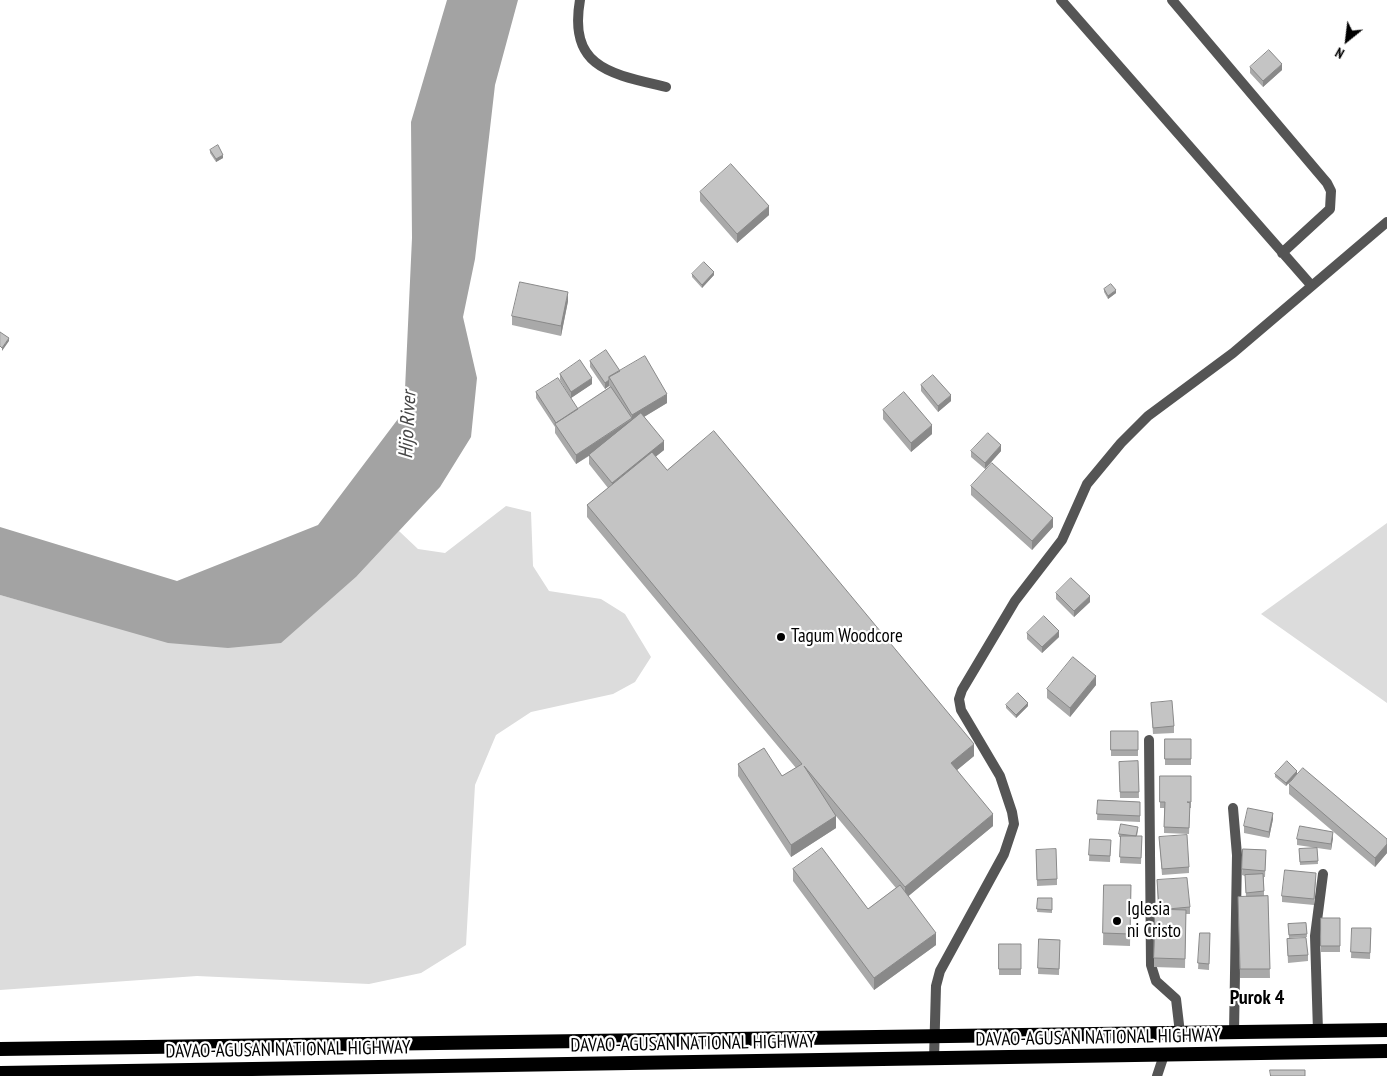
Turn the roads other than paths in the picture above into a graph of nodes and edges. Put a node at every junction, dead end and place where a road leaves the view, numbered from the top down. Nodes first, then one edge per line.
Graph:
1 (580, 0) edge
2 (1061, 0) edge
3 (1172, 0) edge
4 (666, 87) dead end
5 (1387, 222) edge
6 (1282, 253) junction
7 (1310, 285) junction
8 (1149, 740) dead end
9 (1233, 808) dead end
10 (1323, 874) dead end
11 (1387, 1030) edge
12 (1318, 1031) junction
13 (1234, 1032) junction
14 (1180, 1033) junction
15 (934, 1038) junction
16 (0, 1049) edge
17 (1387, 1051) edge
18 (1164, 1055) junction
19 (934, 1059) junction
20 (0, 1073) edge
21 (1157, 1076) edge

1 - 4 street
2 - 6 street
3 - 6 street
5 - 7 street
6 - 7 street
7 - 15 street
8 - 14 street
9 - 13 street
10 - 12 street
11 - 12 highway, DAVAO-AGUSAN NATIONAL HIGHWAY
12 - 13 highway, DAVAO-AGUSAN NATIONAL HIGHWAY
13 - 14 highway, DAVAO-AGUSAN NATIONAL HIGHWAY
14 - 15 highway, DAVAO-AGUSAN NATIONAL HIGHWAY
15 - 16 highway, DAVAO-AGUSAN NATIONAL HIGHWAY
15 - 19 street
17 - 18 highway, DAVAO-AGUSAN NATIONAL HIGHWAY
18 - 19 highway, DAVAO-AGUSAN NATIONAL HIGHWAY
18 - 21 street
19 - 20 highway, DAVAO-AGUSAN NATIONAL HIGHWAY

